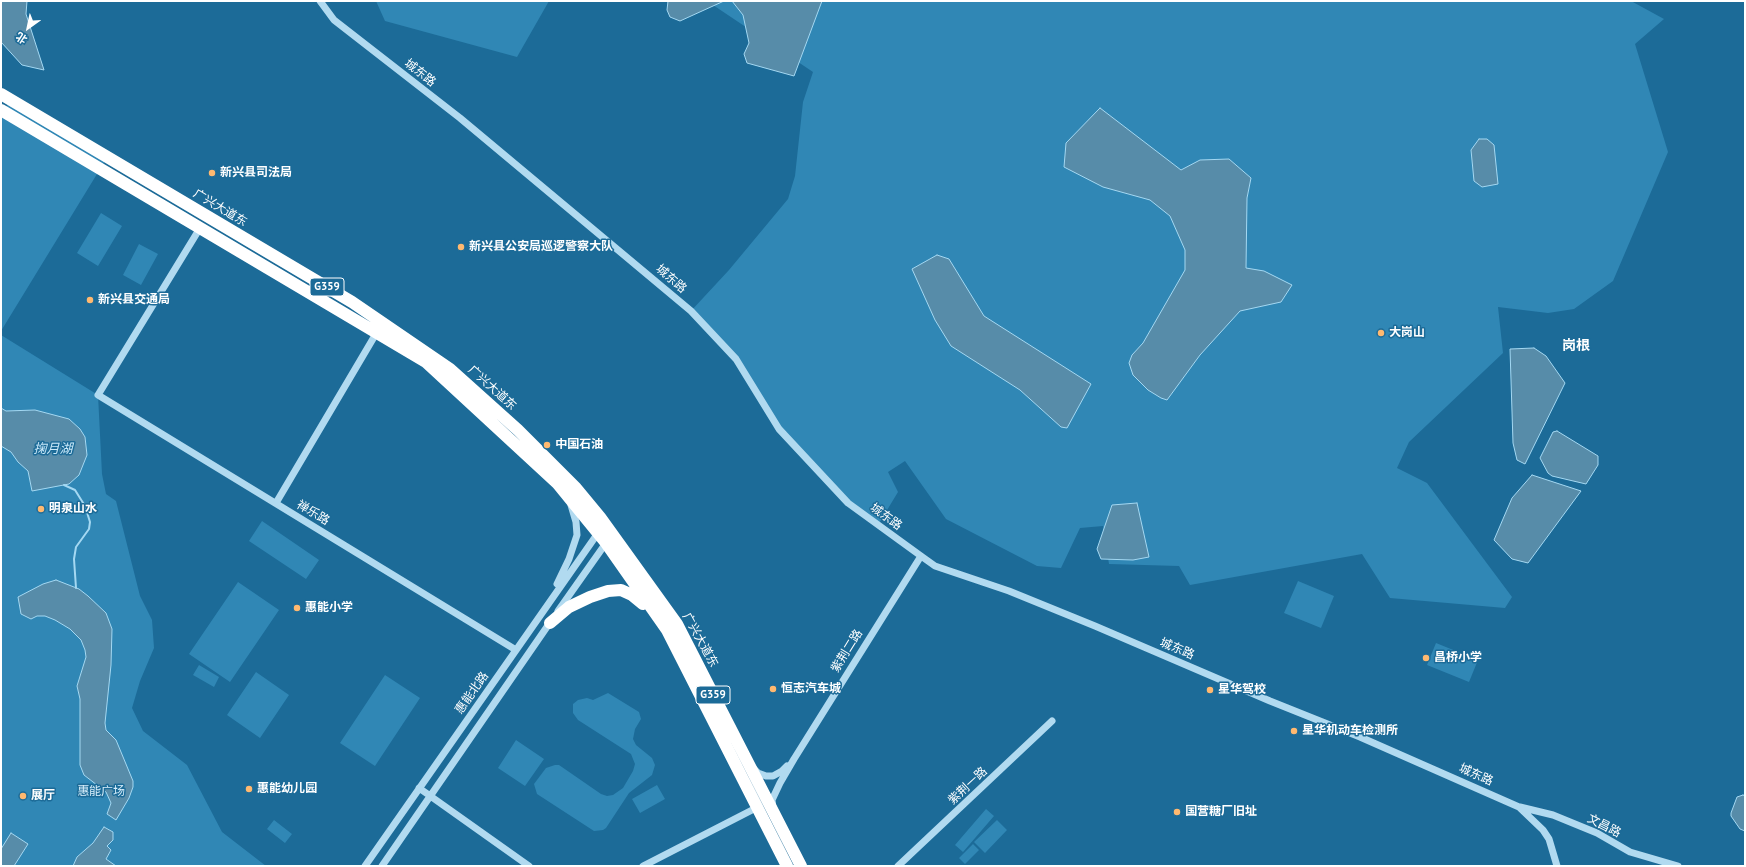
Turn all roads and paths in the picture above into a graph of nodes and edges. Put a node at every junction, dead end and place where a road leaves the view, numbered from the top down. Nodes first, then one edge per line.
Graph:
1 (320, 1) edge
2 (1, 94) edge
3 (1, 110) edge
4 (200, 228) junction
5 (376, 332) junction
6 (557, 483) junction
7 (276, 503) junction
8 (598, 533) junction
9 (606, 543) junction
10 (921, 556) junction
11 (545, 608) junction
12 (652, 612) junction
13 (550, 623) junction
14 (516, 650) junction
15 (1052, 721) dead end
16 (794, 758) junction
17 (748, 764) junction
18 (419, 788) junction
19 (430, 796) junction
20 (1519, 807) junction
21 (756, 808) junction
22 (773, 813) junction
23 (365, 866) edge
24 (382, 866) edge
25 (530, 866) edge
26 (643, 866) edge
27 (787, 866) edge
28 (801, 866) edge
29 (898, 866) edge
30 (1557, 866) edge
31 (1678, 866) edge

1 - 10 street, 城东路
2 - 17 highway, 广兴大道东 / G359
3 - 4 highway, 广兴大道东 / G359
4 - 5 highway, 广兴大道东 / G359
4 - 7 street, 禅乐路
5 - 6 highway, 广兴大道东 / G359
5 - 7 street
6 - 8 highway, 广兴大道东 / G359
6 - 11 street
7 - 14 street, 禅乐路
8 - 9 highway, 广兴大道东 / G359
8 - 11 street, 惠能北路
9 - 12 highway, 广兴大道东 / G359
9 - 13 street, 惠能北路
10 - 16 street, 紫荆二路
10 - 20 street, 城东路
11 - 14 street, 惠能北路
12 - 13 highway
12 - 21 highway, 广兴大道东 / G359
13 - 19 street, 惠能北路
14 - 18 street, 惠能北路
15 - 29 street, 紫荆一路
16 - 17 street, 紫荆二路
16 - 22 street, 紫荆二路
17 - 22 highway, 广兴大道东 / G359
18 - 19 street
18 - 23 street, 惠能北路
19 - 24 street, 惠能北路
19 - 25 street
20 - 30 street, 城东路
20 - 31 street, 文昌路
21 - 26 street
21 - 27 highway, 广兴大道东 / G359
22 - 28 highway, 广兴大道东 / G359

